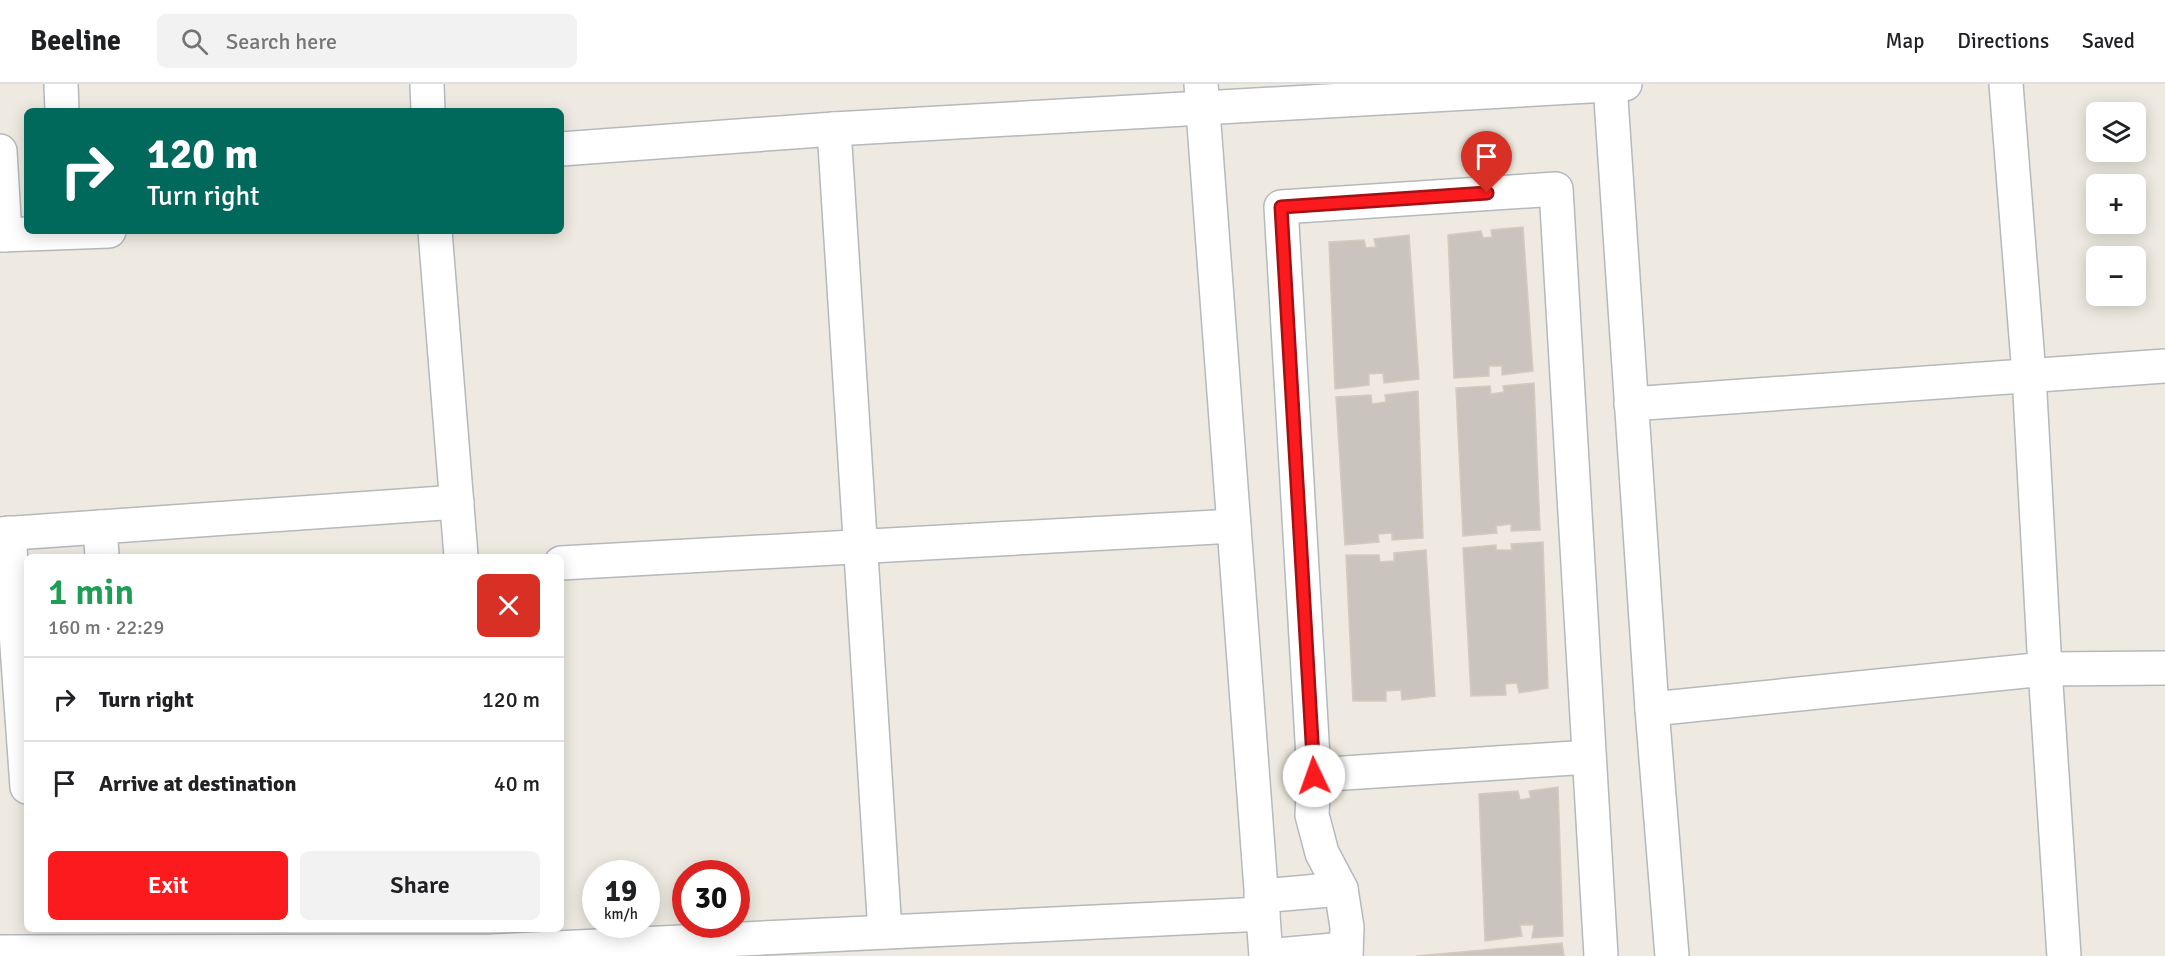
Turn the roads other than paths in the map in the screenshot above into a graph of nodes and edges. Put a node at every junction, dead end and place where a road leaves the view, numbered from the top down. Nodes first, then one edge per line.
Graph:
1 (61, 84) edge
2 (427, 84) edge
3 (1615, 84) edge
4 (2006, 84) edge
5 (1201, 96) edge
6 (62, 108) edge
7 (428, 108) edge
8 (834, 129) junction
9 (564, 149) edge
10 (0, 151) edge
11 (25, 234) edge
12 (435, 234) edge
13 (3, 235) edge
14 (2165, 366) edge
15 (2029, 375) junction
16 (1631, 404) junction
17 (457, 502) junction
18 (1234, 526) junction
19 (4, 533) edge
20 (101, 542) edge
21 (861, 548) junction
22 (461, 554) edge
23 (564, 563) edge
24 (2165, 668) edge
25 (2045, 669) junction
26 (1652, 709) junction
27 (24, 754) edge
28 (1589, 757) junction
29 (1314, 776) junction
30 (1341, 889) junction
31 (1262, 905) junction
32 (885, 932) junction
33 (38, 940) edge
34 (129, 940) edge
35 (493, 945) edge
36 (0, 951) edge
37 (1346, 952) edge
38 (279, 954) edge
39 (1266, 956) edge
40 (1601, 956) edge
41 (1672, 956) edge
42 (2064, 956) edge

1 - 6 street
2 - 7 street
3 - 5 street
3 - 16 street
4 - 15 street
5 - 8 street
5 - 18 street
8 - 9 street
8 - 21 street
10 - 13 street
11 - 13 street
12 - 17 street
14 - 15 street
15 - 16 street
15 - 25 street
16 - 26 street
17 - 20 street
17 - 22 street
18 - 21 street
18 - 31 street
19 - 20 street
19 - 27 street
21 - 23 street
21 - 32 street
24 - 25 street
25 - 26 street
25 - 42 street
26 - 41 street
28 - 29 street
28 - 29 street
28 - 40 street
29 - 30 street
30 - 31 street
30 - 37 street
31 - 32 street
31 - 39 street
32 - 35 street
33 - 34 street
33 - 36 street
34 - 38 street
35 - 38 street
37 - 39 street

